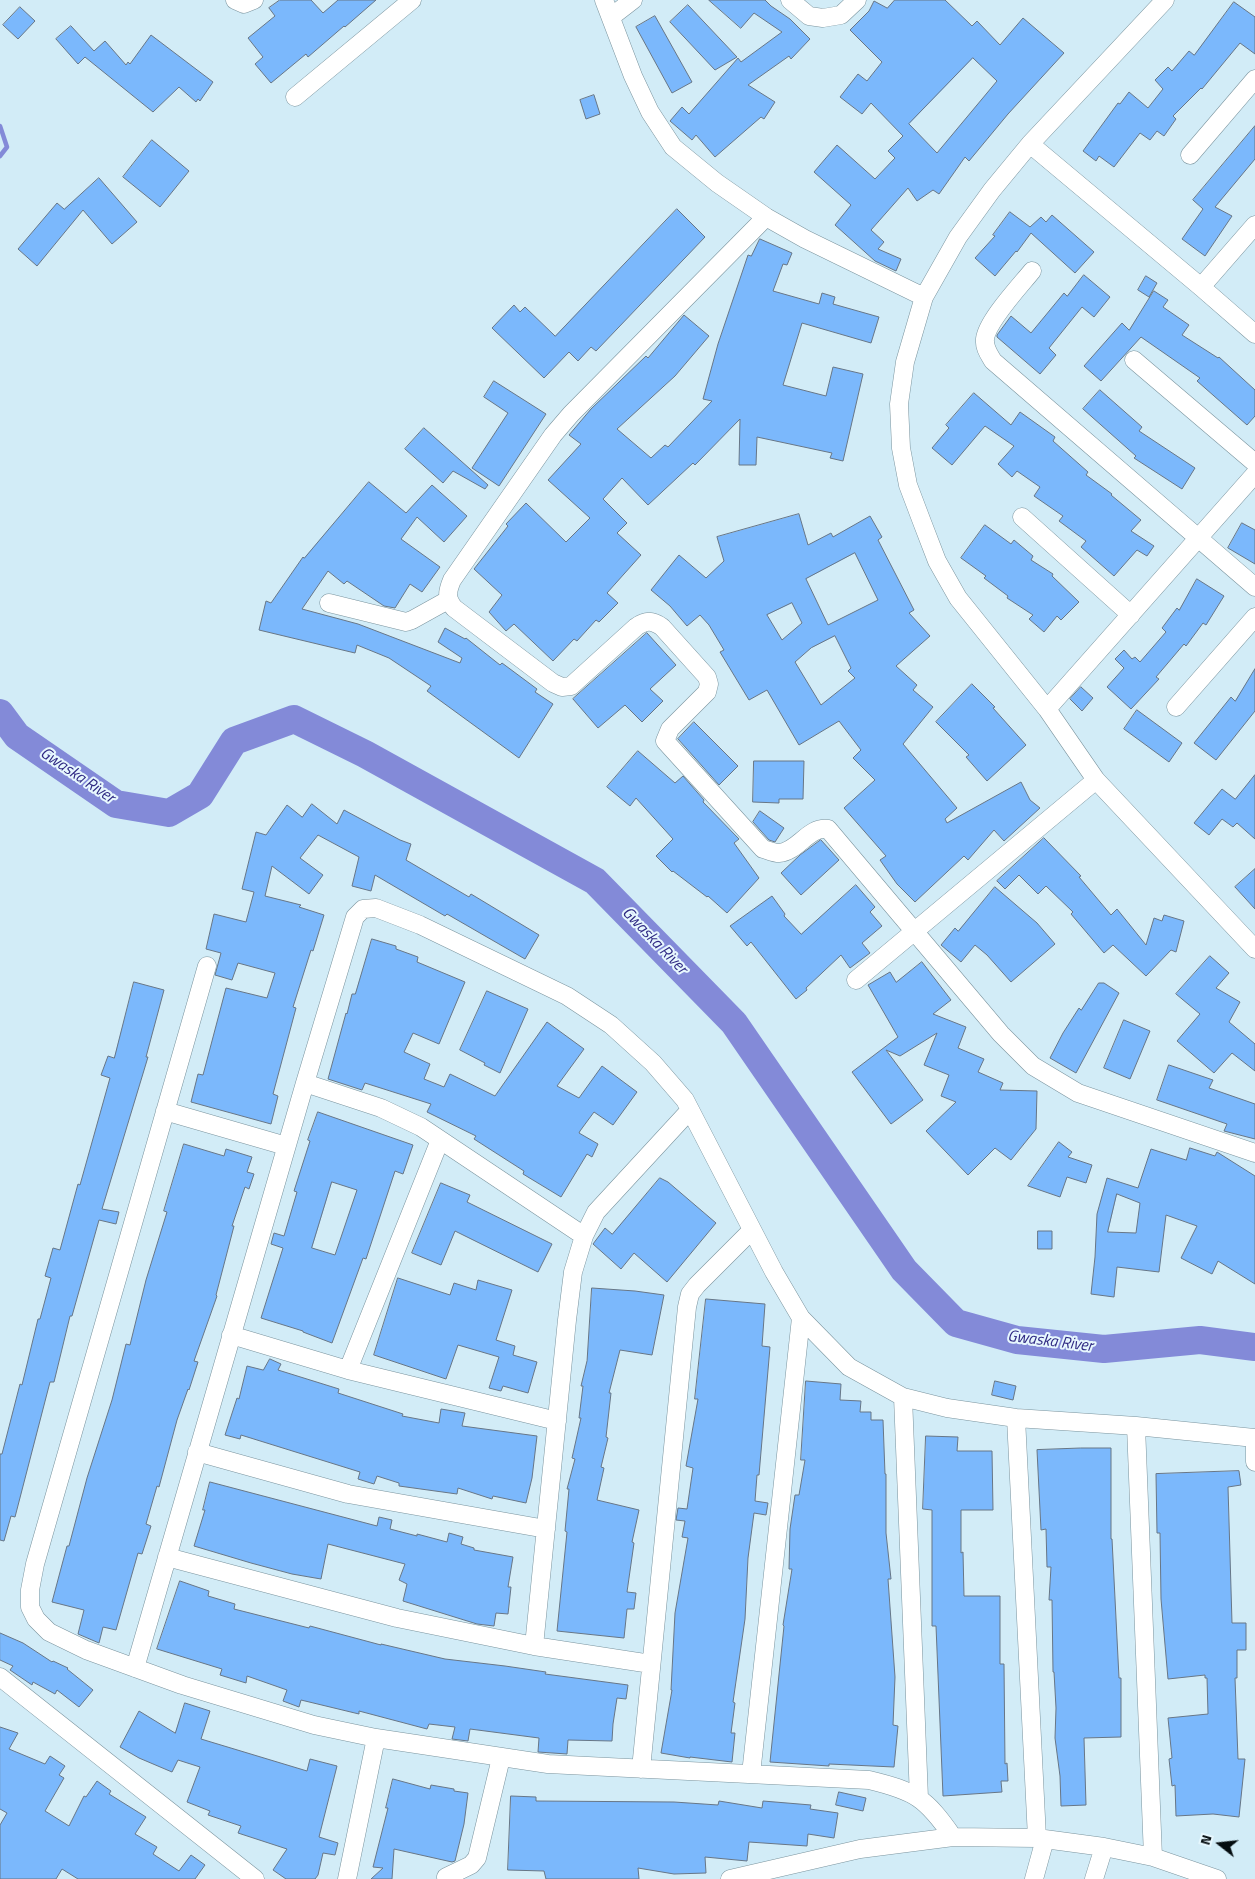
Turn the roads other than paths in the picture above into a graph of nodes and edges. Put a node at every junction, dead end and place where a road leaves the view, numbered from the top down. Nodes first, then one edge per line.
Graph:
1 (235, 0) edge
2 (254, 0) edge
3 (412, 0) edge
4 (604, 0) edge
5 (633, 0) edge
6 (790, 0) edge
7 (857, 0) edge
8 (1165, 0) edge
9 (611, 16) junction
10 (1255, 80) edge
11 (295, 97) dead end
12 (1030, 144) junction
13 (1190, 155) dead end
14 (766, 217) junction
15 (1255, 225) edge
16 (1032, 271) dead end
17 (1201, 287) junction
18 (924, 297) junction
19 (1255, 334) edge
20 (1134, 360) dead end
21 (1255, 463) edge
22 (1255, 474) edge
23 (1022, 517) dead end
24 (1198, 539) junction
25 (1255, 587) edge
26 (448, 600) junction
27 (330, 603) dead end
28 (1131, 615) junction
29 (1255, 617) edge
30 (1176, 707) dead end
31 (1047, 709) junction
32 (1096, 780) junction
33 (916, 931) junction
34 (1255, 949) edge
35 (207, 966) dead end
36 (856, 980) dead end
37 (305, 1083) junction
38 (690, 1110) junction
39 (165, 1111) junction
40 (440, 1140) junction
41 (286, 1146) junction
42 (1255, 1153) edge
43 (752, 1230) junction
44 (584, 1236) junction
45 (801, 1318) junction
46 (231, 1335) junction
47 (348, 1370) junction
48 (903, 1397) junction
49 (1016, 1418) junction
50 (557, 1420) junction
51 (1136, 1426) junction
52 (1255, 1438) edge
53 (197, 1452) junction
54 (1255, 1462) edge
55 (546, 1529) junction
56 (167, 1557) junction
57 (534, 1646) junction
58 (651, 1664) junction
59 (135, 1668) junction
60 (0, 1677) edge
61 (376, 1738) junction
62 (501, 1758) junction
63 (641, 1769) junction
64 (751, 1774) junction
65 (920, 1798) junction
66 (953, 1837) junction
67 (1041, 1839) junction
68 (1104, 1847) junction
69 (1153, 1857) junction
70 (446, 1876) dead end
71 (255, 1879) edge
72 (347, 1879) edge
73 (730, 1879) edge
74 (1034, 1879) edge
75 (1094, 1879) edge
76 (1217, 1879) edge

1 - 2 street
3 - 11 street
4 - 9 street
5 - 9 street
6 - 7 street
8 - 12 street
9 - 14 street
10 - 13 street
12 - 17 street
12 - 18 street
14 - 18 street
14 - 26 street
15 - 17 street
16 - 24 street
17 - 19 street
18 - 31 street
20 - 21 street
22 - 24 street
23 - 28 street
24 - 25 street
24 - 28 street
26 - 27 street
26 - 33 street
28 - 31 street
29 - 30 street
31 - 32 street
32 - 33 street
32 - 34 street
33 - 36 street
33 - 42 street
35 - 39 street
37 - 38 street
37 - 40 street
37 - 41 street
38 - 43 street
38 - 44 street
39 - 41 street
39 - 59 street
40 - 44 street
40 - 47 street
41 - 46 street
43 - 45 street
43 - 58 street
44 - 50 street
45 - 48 street
45 - 64 street
46 - 47 street
46 - 53 street
47 - 50 street
48 - 49 street
48 - 65 street
49 - 51 street
49 - 67 street
50 - 55 street
51 - 52 street
51 - 69 street
52 - 54 street
53 - 55 street
53 - 56 street
55 - 57 street
56 - 57 street
56 - 59 street
57 - 58 street
58 - 63 street
59 - 61 street
60 - 71 street
61 - 62 street
61 - 72 street
62 - 63 street
62 - 70 street
63 - 64 street
64 - 65 street
65 - 66 street
66 - 67 street
66 - 73 street
67 - 68 street
67 - 74 street
68 - 69 street
68 - 75 street
69 - 76 street

